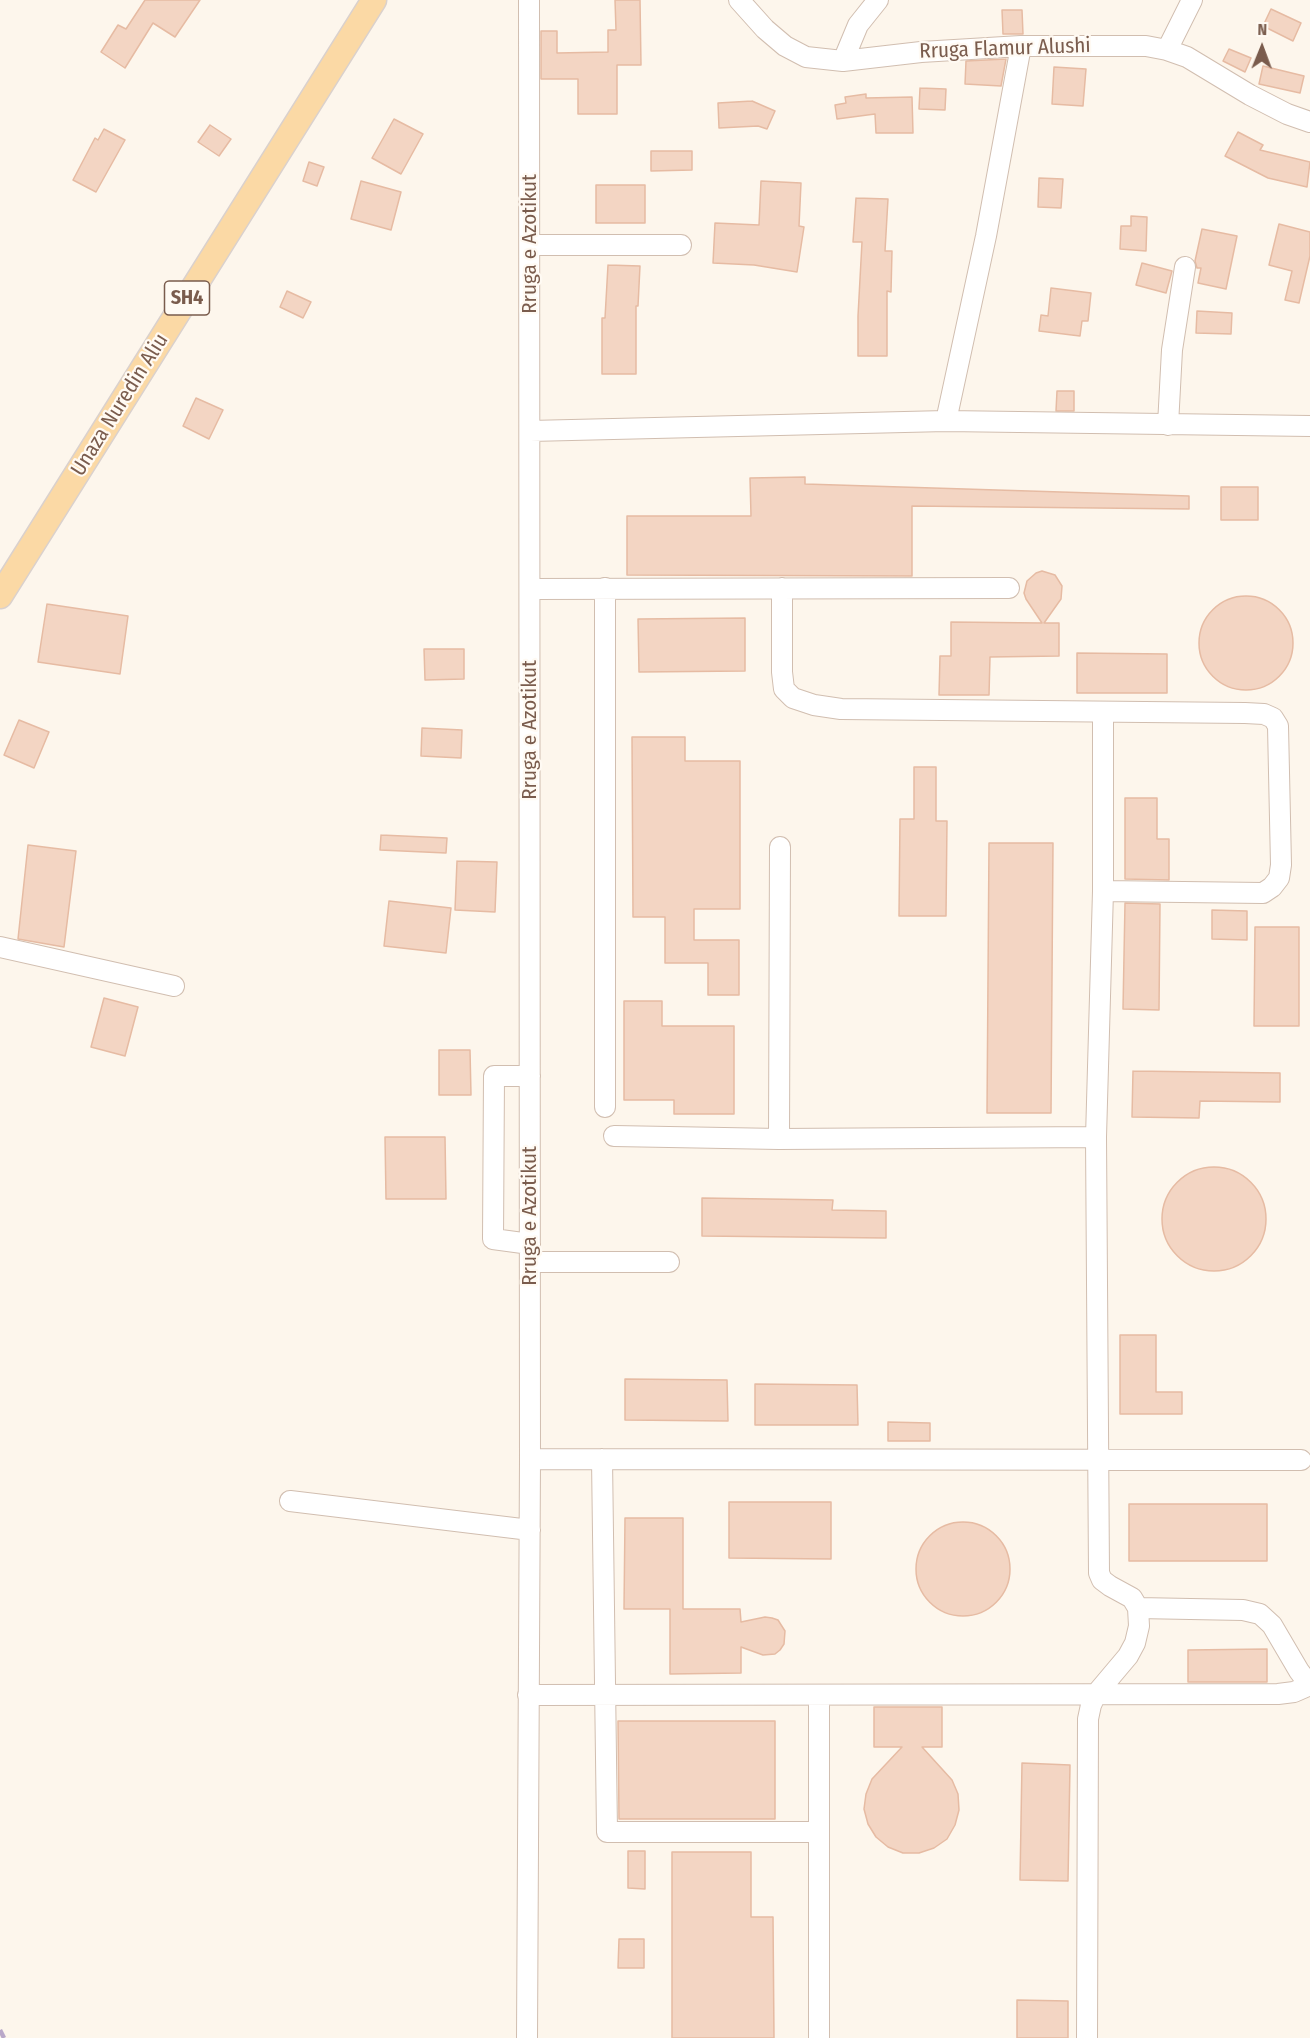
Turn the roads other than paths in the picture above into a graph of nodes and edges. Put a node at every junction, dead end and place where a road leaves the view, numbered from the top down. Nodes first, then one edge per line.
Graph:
1 (374, 0) edge
2 (529, 0) edge
3 (879, 0) edge
4 (1192, 0) edge
5 (751, 4) edge
6 (1021, 46) junction
7 (1167, 50) junction
8 (843, 61) junction
9 (1310, 122) edge
10 (530, 245) junction
11 (681, 245) dead end
12 (1185, 267) dead end
13 (946, 421) junction
14 (1168, 424) junction
15 (1310, 426) edge
16 (530, 431) junction
17 (605, 588) junction
18 (782, 588) junction
19 (1009, 588) dead end
20 (531, 589) junction
21 (0, 596) edge
22 (1103, 712) junction
23 (780, 847) dead end
24 (1103, 891) junction
25 (0, 947) edge
26 (174, 986) dead end
27 (530, 1076) junction
28 (605, 1107) dead end
29 (614, 1136) dead end
30 (1096, 1137) junction
31 (779, 1139) junction
32 (530, 1253) junction
33 (669, 1262) dead end
34 (530, 1459) junction
35 (602, 1459) junction
36 (1098, 1460) junction
37 (1301, 1460) dead end
38 (290, 1501) dead end
39 (530, 1530) junction
40 (1138, 1608) junction
41 (1310, 1683) edge
42 (1096, 1694) junction
43 (528, 1695) junction
44 (605, 1695) junction
45 (819, 1695) junction
46 (819, 1832) junction
47 (527, 2038) edge
48 (819, 2038) edge
49 (1087, 2038) edge

1 - 21 main road, Unaza Nuredin Aliu / SH4
2 - 10 street, Rruga e Azotikut
3 - 8 street
4 - 7 street
5 - 8 street, Rruga Flamur Alushi
6 - 7 street, Rruga Flamur Alushi
6 - 8 street, Rruga Flamur Alushi
6 - 13 street
7 - 9 street, Rruga Flamur Alushi
10 - 11 street
10 - 16 street, Rruga e Azotikut
12 - 14 street
13 - 14 street
13 - 16 street
14 - 15 street
16 - 20 street, Rruga e Azotikut
17 - 18 street
17 - 20 street
17 - 28 street
18 - 19 street
18 - 22 street
20 - 27 street, Rruga e Azotikut
22 - 24 street
22 - 24 street
23 - 31 street
24 - 30 street
25 - 26 street
27 - 32 street, Rruga e Azotikut
27 - 32 street
29 - 31 street
30 - 31 street
30 - 36 street
32 - 33 street
32 - 34 street, Rruga e Azotikut
34 - 35 street
34 - 39 street, Rruga e Azotikut
35 - 36 street
35 - 44 street
36 - 37 street
36 - 40 street
38 - 39 street
39 - 43 street, Rruga e Azotikut
40 - 41 street
40 - 42 street
41 - 42 street
42 - 45 street
42 - 49 street
43 - 44 street
43 - 47 street, Rruga e Azotikut
44 - 45 street
44 - 46 street
45 - 46 street
46 - 48 street

